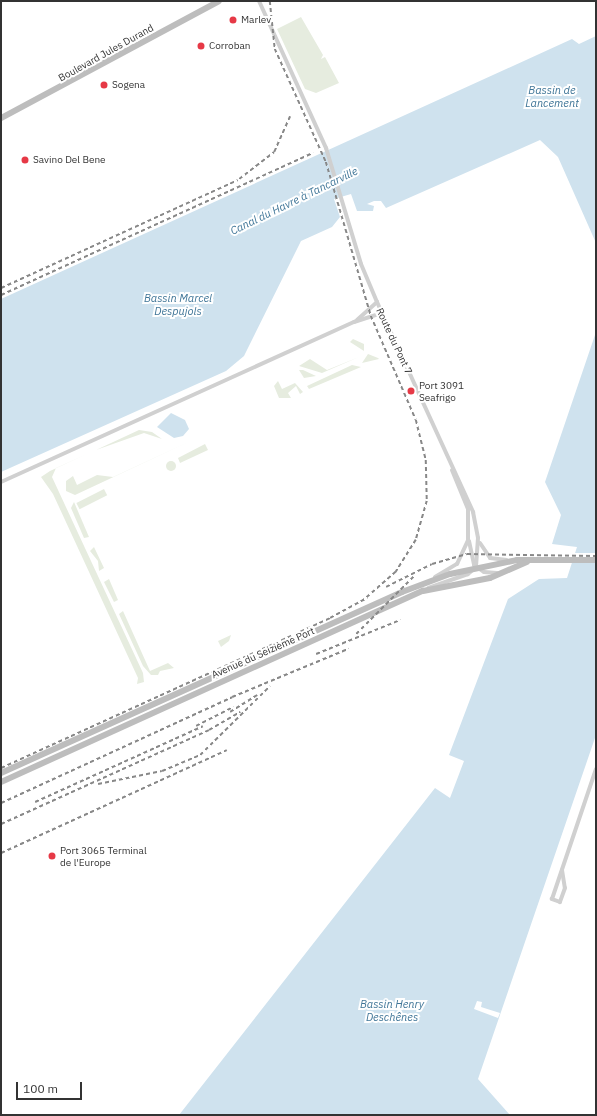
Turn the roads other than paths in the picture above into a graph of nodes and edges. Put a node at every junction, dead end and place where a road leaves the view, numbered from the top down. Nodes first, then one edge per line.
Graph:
1 (219, 1) edge
2 (259, 1) edge
3 (1, 118) edge
4 (377, 302) junction
5 (382, 313) junction
6 (354, 322) junction
7 (449, 460) junction
8 (1, 482) edge
9 (469, 532) junction
10 (478, 538) junction
11 (525, 559) junction
12 (538, 560) junction
13 (596, 560) edge
14 (476, 567) junction
15 (507, 569) junction
16 (423, 591) junction
17 (402, 592) junction
18 (596, 769) edge
19 (1, 774) edge
20 (1, 782) edge
21 (562, 870) junction

1 - 3 main road, Boulevard Jules Durand
2 - 4 street, Route du Pont 7
4 - 5 street, Route du Pont 7
4 - 6 street
5 - 6 street
5 - 7 street, Route du Pont 7
6 - 8 street
7 - 9 street
7 - 10 street
9 - 14 street
9 - 17 street
10 - 11 street
10 - 14 street
11 - 12 main road, Avenue du Seizième Port
11 - 14 main road, Avenue du Seizième Port
12 - 13 main road, Avenue du Seizième Port
12 - 15 main road, Avenue du Seizième Port
14 - 15 street
14 - 16 street
14 - 17 main road, Avenue du Seizième Port
15 - 16 main road, Avenue du Seizième Port
16 - 20 main road, Avenue du Seizième Port
17 - 19 main road, Avenue du Seizième Port
18 - 21 street
21 - 21 street

